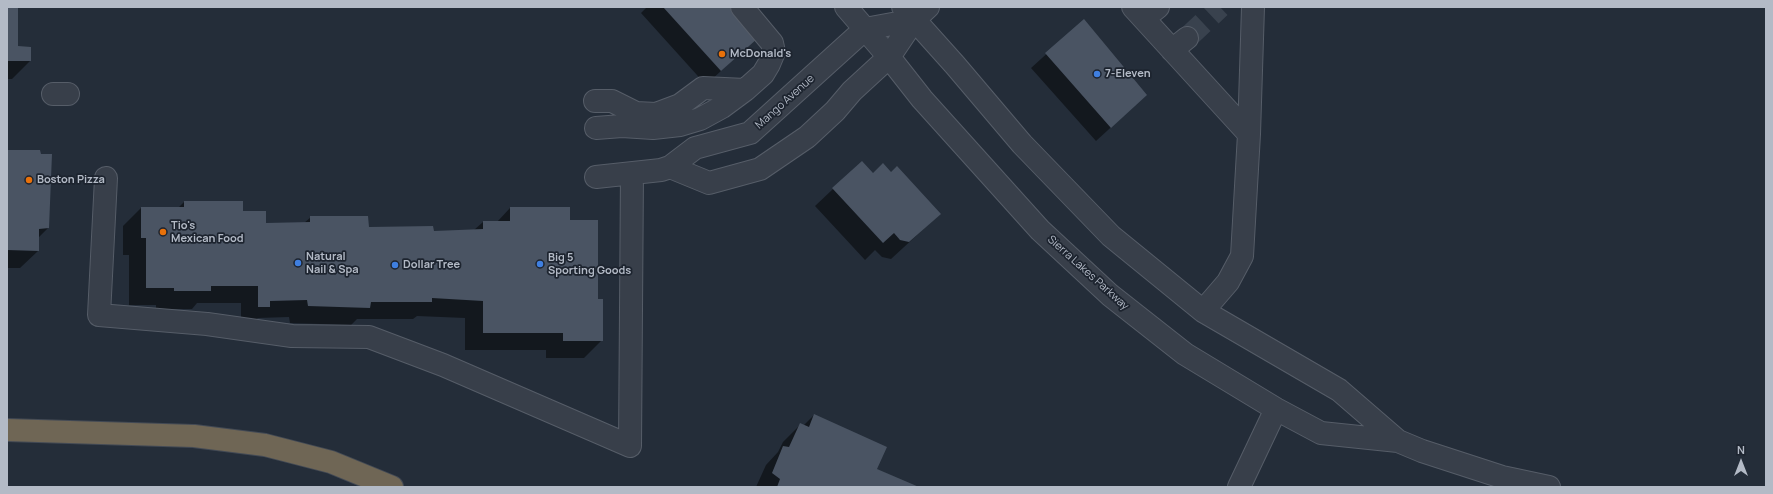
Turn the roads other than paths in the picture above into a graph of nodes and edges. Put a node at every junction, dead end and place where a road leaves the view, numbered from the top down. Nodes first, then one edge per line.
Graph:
1 (742, 7) edge
2 (846, 7) edge
3 (1252, 7) edge
4 (915, 11) edge
5 (1145, 11) edge
6 (865, 29) junction
7 (889, 57) junction
8 (744, 90) junction
9 (595, 101) dead end
10 (596, 128) dead end
11 (1249, 134) junction
12 (670, 167) junction
13 (632, 173) junction
14 (596, 177) dead end
15 (106, 178) dead end
16 (1203, 310) junction
17 (1276, 409) junction
18 (7, 430) edge
19 (1398, 440) junction
20 (392, 487) edge
21 (1239, 487) edge
22 (1549, 487) edge

1 - 8 street
2 - 6 street, Sierra Lakes Parkway
3 - 11 street
4 - 6 street
4 - 7 street
4 - 16 street, Sierra Lakes Parkway
5 - 11 street
6 - 7 street, Sierra Lakes Parkway
6 - 12 street, Mango Avenue
7 - 12 street
7 - 17 street, Sierra Lakes Parkway
8 - 9 street
8 - 10 street
11 - 16 street
12 - 13 street
13 - 14 street
13 - 15 street
16 - 19 street, Sierra Lakes Parkway
17 - 19 street, Sierra Lakes Parkway
17 - 21 street
18 - 20 highway
19 - 22 street, Sierra Lakes Parkway

